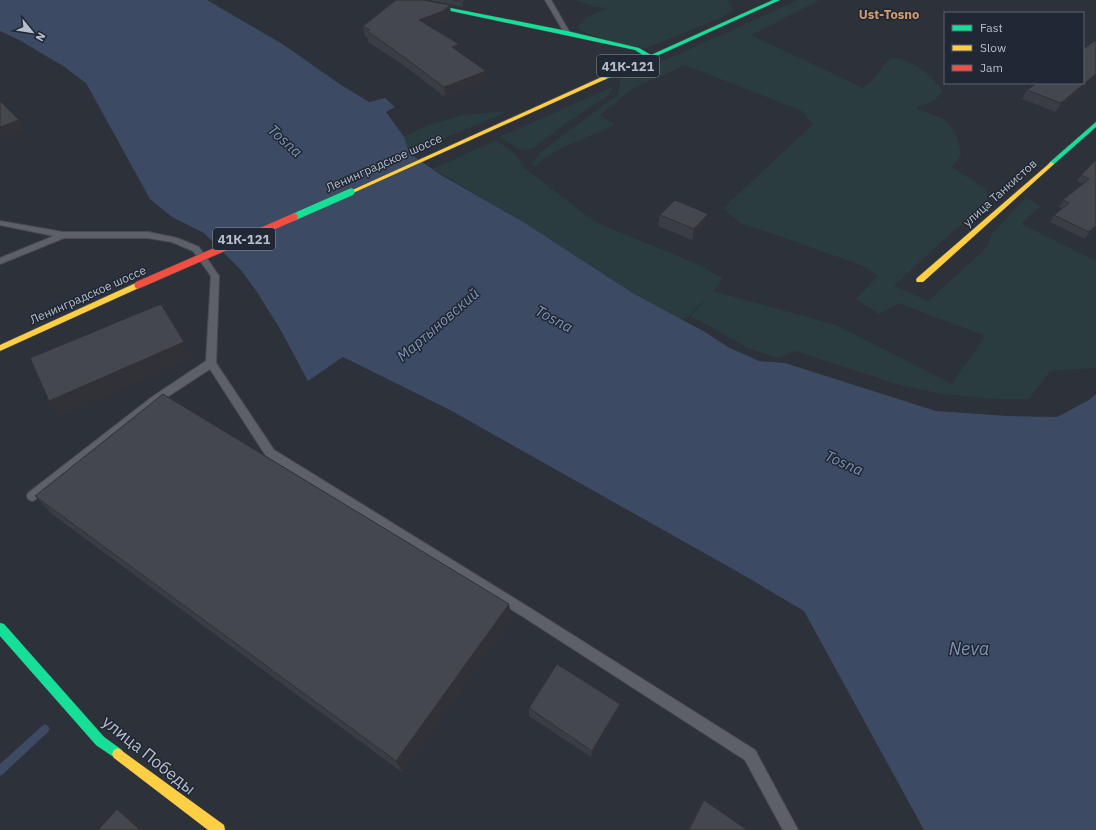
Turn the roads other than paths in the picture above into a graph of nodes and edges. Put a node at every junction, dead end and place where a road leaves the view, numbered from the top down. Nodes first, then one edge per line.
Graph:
1 (402, 0) edge
2 (548, 0) edge
3 (777, 0) edge
4 (567, 33) junction
5 (649, 56) junction
6 (1096, 124) edge
7 (0, 223) edge
8 (63, 235) junction
9 (0, 261) edge
10 (920, 280) dead end
11 (0, 348) edge
12 (211, 363) junction
13 (32, 496) dead end
14 (0, 628) edge
15 (219, 830) edge
16 (791, 830) edge

1 - 4 main road
2 - 4 lane
3 - 5 main road, Ленинградское шоссе / 41К-121
4 - 5 main road
5 - 11 main road, Ленинградское шоссе / 41К-121, bridge
6 - 10 main road, улица Танкистов
7 - 8 lane
8 - 9 lane
8 - 12 lane
12 - 13 lane
12 - 16 lane
14 - 15 main road, улица Победы

